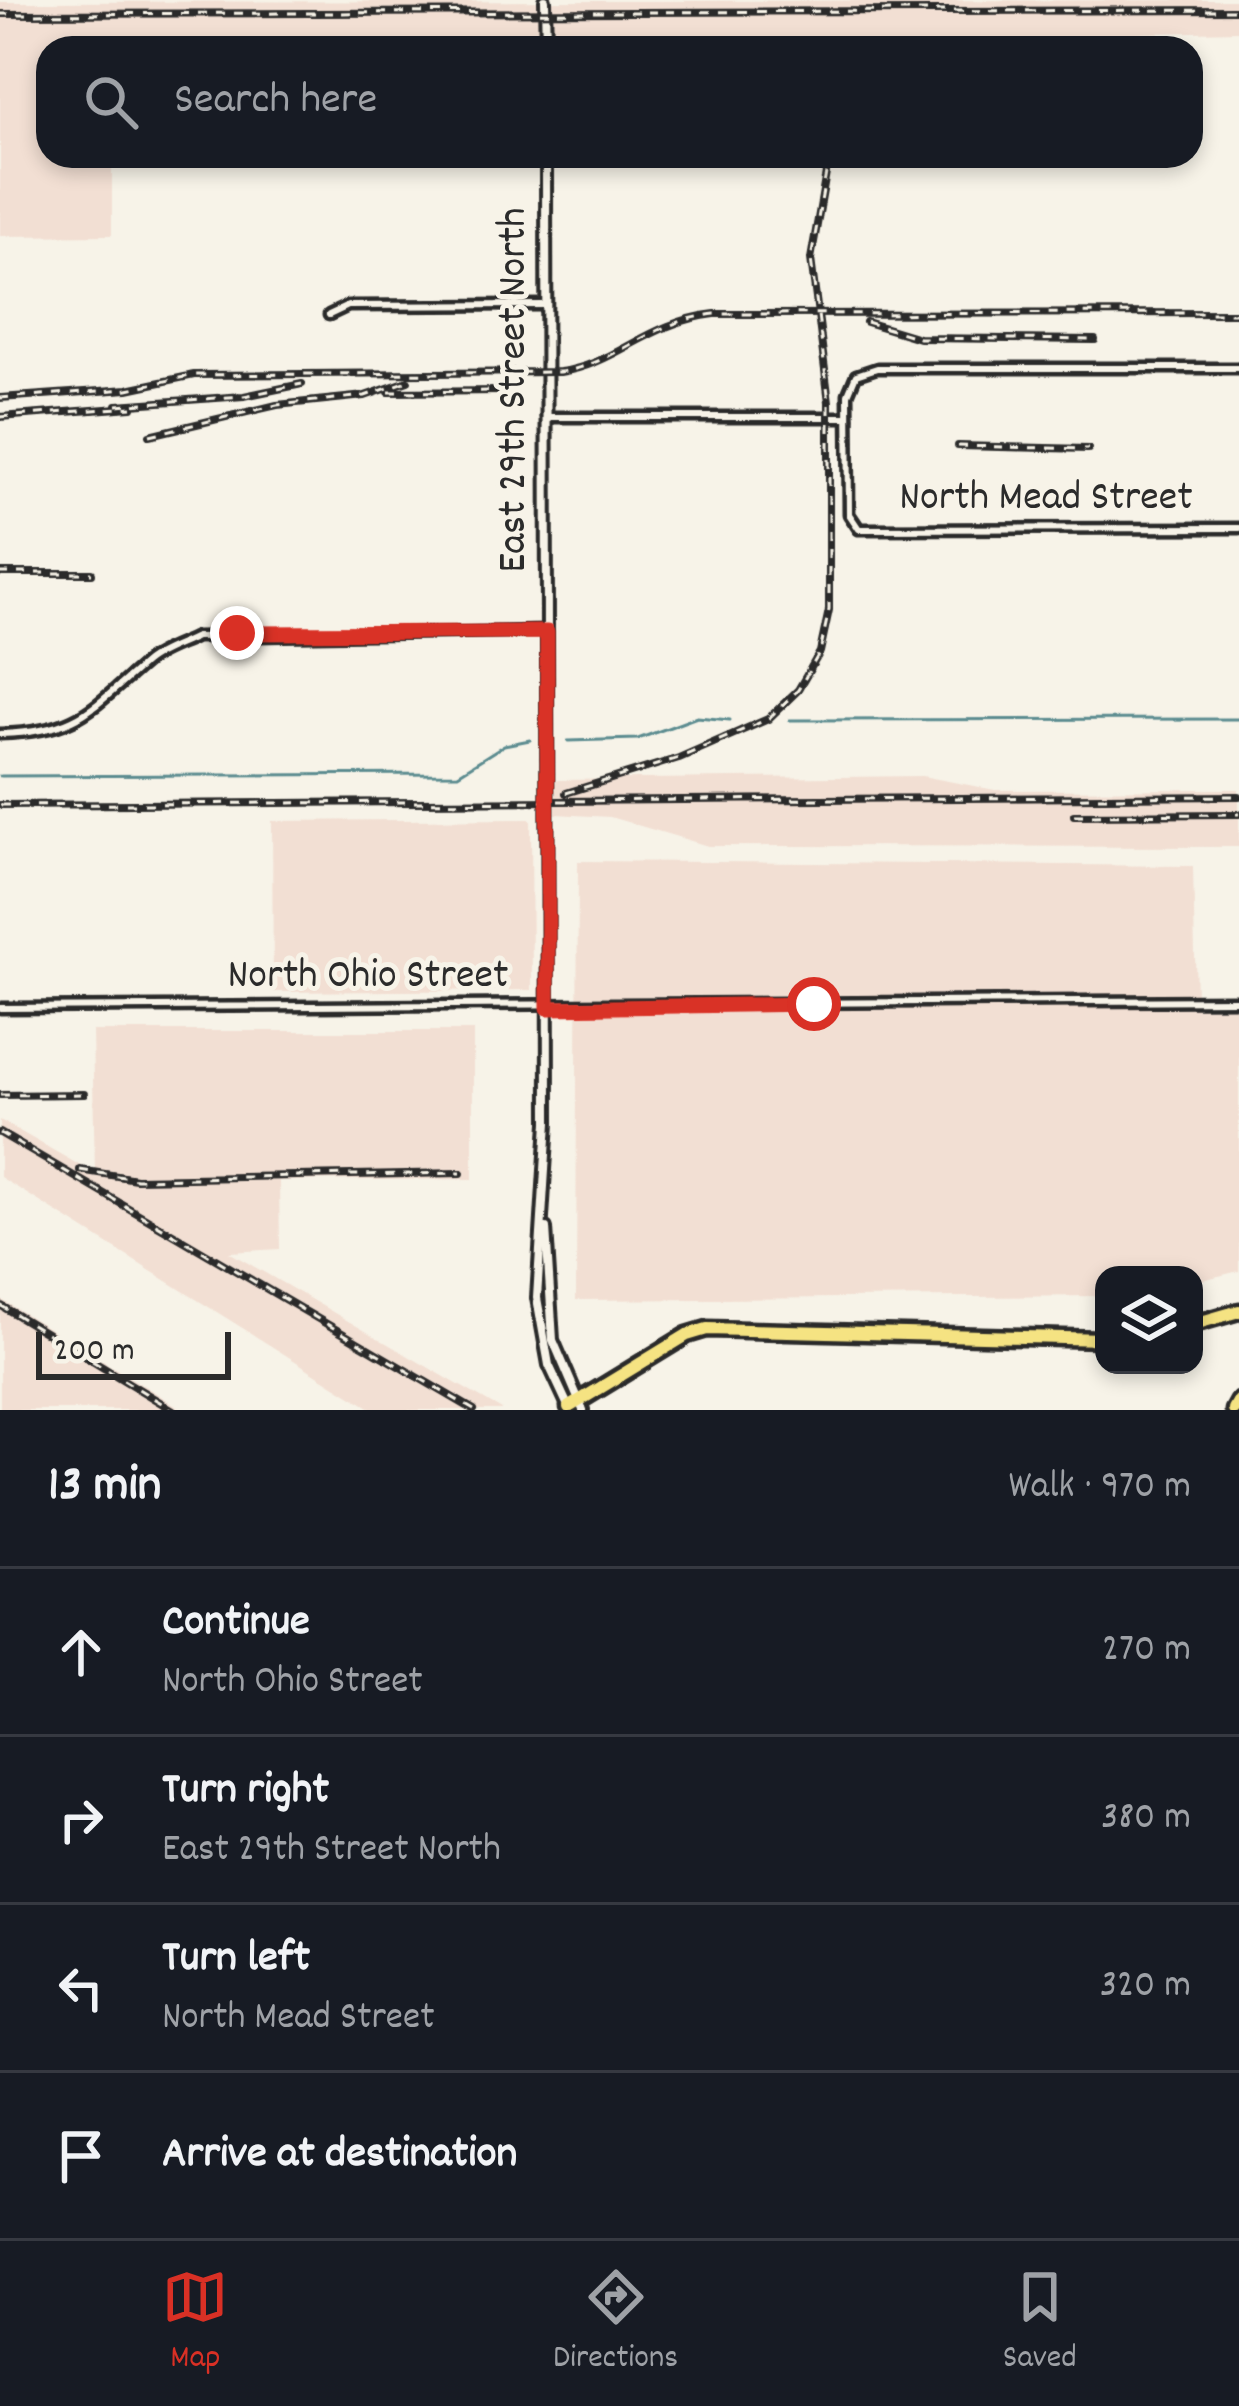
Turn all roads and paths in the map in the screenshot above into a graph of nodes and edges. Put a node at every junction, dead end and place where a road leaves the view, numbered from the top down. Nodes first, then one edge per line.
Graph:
1 (545, 0) edge
2 (546, 36) edge
3 (546, 168) edge
4 (546, 304) junction
5 (329, 315) dead end
6 (1239, 368) edge
7 (546, 417) junction
8 (848, 417) junction
9 (1239, 528) edge
10 (547, 632) junction
11 (0, 734) edge
12 (1239, 1000) edge
13 (0, 1008) edge
14 (548, 1008) junction
15 (1239, 1311) edge
16 (1203, 1321) edge
17 (1095, 1340) edge
18 (1239, 1401) edge
19 (575, 1407) edge
20 (1234, 1410) edge

1 - 2 street
3 - 4 street, East 29th Street North
4 - 5 street
4 - 7 street, East 29th Street North
6 - 8 street
7 - 8 street
7 - 10 street, East 29th Street North
8 - 9 street, North Mead Street
10 - 11 street
10 - 14 street, East 29th Street North
12 - 14 street, North Ohio Street
13 - 14 street, North Ohio Street
14 - 19 street, East 29th Street North
15 - 16 highway
17 - 19 highway
18 - 20 highway

